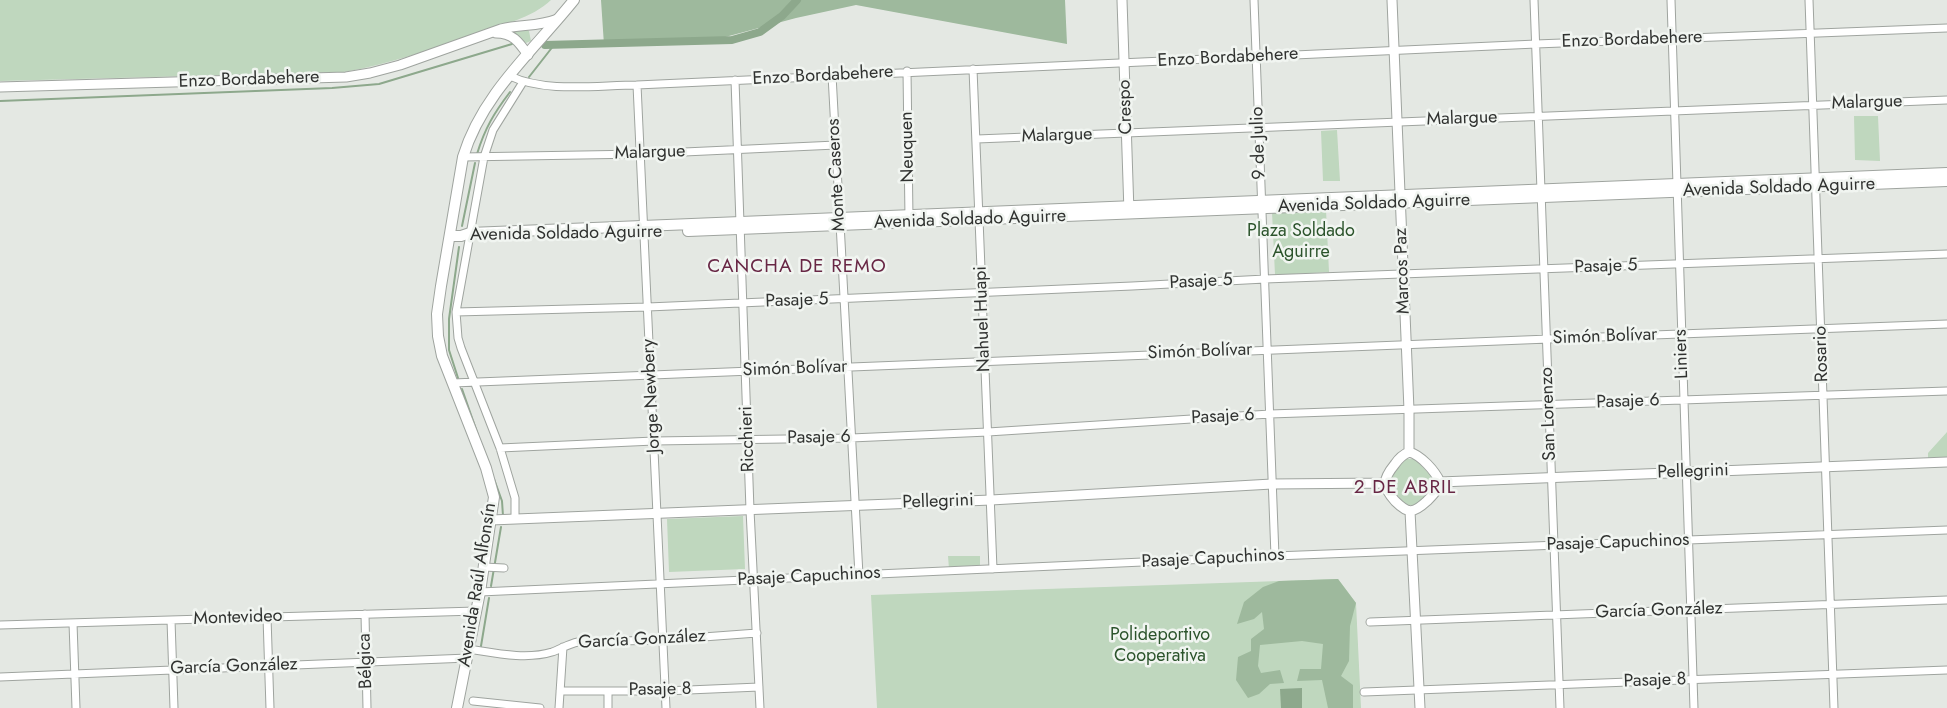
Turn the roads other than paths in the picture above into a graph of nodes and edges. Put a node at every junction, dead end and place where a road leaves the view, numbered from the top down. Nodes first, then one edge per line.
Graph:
1 (574, 0) edge
2 (1122, 0) edge
3 (1254, 0) edge
4 (1392, 0) edge
5 (1534, 0) edge
6 (1670, 0) edge
7 (1809, 0) edge
8 (559, 19) junction
9 (529, 26) junction
10 (1947, 28) edge
11 (491, 34) junction
12 (1810, 34) junction
13 (1672, 39) junction
14 (1536, 44) junction
15 (536, 46) junction
16 (1394, 51) junction
17 (528, 55) junction
18 (1256, 57) junction
19 (1124, 63) junction
20 (973, 69) junction
21 (906, 71) junction
22 (832, 75) junction
23 (510, 76) junction
24 (735, 80) junction
25 (523, 82) junction
26 (637, 85) junction
27 (0, 87) edge
28 (1947, 100) edge
29 (1813, 105) junction
30 (1674, 111) junction
31 (1538, 116) junction
32 (1397, 122) junction
33 (1259, 128) junction
34 (1126, 133) junction
35 (977, 139) junction
36 (836, 145) junction
37 (737, 149) junction
38 (640, 154) junction
39 (463, 157) junction
40 (484, 157) junction
41 (1947, 173) edge
42 (1947, 181) edge
43 (1816, 183) junction
44 (1677, 188) junction
45 (1540, 194) junction
46 (1400, 199) junction
47 (1262, 205) junction
48 (1129, 210) junction
49 (979, 216) junction
50 (909, 219) junction
51 (839, 222) junction
52 (740, 225) junction
53 (644, 229) junction
54 (463, 236) junction
55 (1947, 254) edge
56 (1818, 259) junction
57 (1679, 264) junction
58 (1543, 270) junction
59 (1404, 274) junction
60 (1264, 279) junction
61 (982, 293) junction
62 (843, 299) junction
63 (743, 303) junction
64 (648, 307) junction
65 (456, 312) junction
66 (1947, 324) edge
67 (1821, 328) junction
68 (1682, 334) junction
69 (1546, 339) junction
70 (1406, 345) junction
71 (1267, 349) junction
72 (985, 361) junction
73 (847, 367) junction
74 (745, 371) junction
75 (651, 375) junction
76 (476, 382) junction
77 (453, 384) junction
78 (1947, 391) edge
79 (1823, 395) junction
80 (1684, 400) junction
81 (1548, 405) junction
82 (1409, 410) junction
83 (1270, 414) junction
84 (988, 432) junction
85 (851, 438) junction
86 (748, 440) junction
87 (654, 441) junction
88 (500, 448) junction
89 (1409, 452) junction
90 (1947, 462) edge
91 (1826, 467) junction
92 (1686, 472) junction
93 (1551, 478) junction
94 (1440, 482) junction
95 (1384, 483) junction
96 (1272, 484) junction
97 (991, 500) junction
98 (855, 506) junction
99 (750, 510) junction
100 (1410, 511) junction
101 (657, 514) junction
102 (516, 519) junction
103 (491, 520) junction
104 (1947, 530) edge
105 (1828, 534) junction
106 (1689, 540) junction
107 (1554, 545) junction
108 (1412, 551) junction
109 (1275, 556) junction
110 (993, 569) junction
111 (859, 575) junction
112 (754, 580) junction
113 (660, 584) junction
114 (480, 592) junction
115 (1947, 600) edge
116 (1830, 606) junction
117 (1691, 610) junction
118 (476, 611) junction
119 (365, 614) junction
120 (1557, 614) junction
121 (267, 617) junction
122 (1416, 619) junction
123 (171, 620) junction
124 (1370, 622) dead end
125 (73, 623) junction
126 (0, 625) edge
127 (757, 633) junction
128 (663, 640) junction
129 (562, 647) junction
130 (468, 653) junction
131 (366, 663) junction
132 (268, 666) junction
133 (172, 670) junction
134 (1947, 670) edge
135 (75, 673) junction
136 (1833, 674) junction
137 (0, 676) edge
138 (1693, 680) junction
139 (1560, 685) junction
140 (759, 687) junction
141 (1419, 690) junction
142 (560, 691) junction
143 (608, 691) junction
144 (666, 691) junction
145 (1364, 692) dead end
146 (473, 701) dead end
147 (76, 708) edge
148 (174, 708) edge
149 (270, 708) edge
150 (367, 708) edge
151 (457, 708) edge
152 (540, 708) edge
153 (559, 708) edge
154 (608, 708) edge
155 (666, 708) edge
156 (760, 708) edge
157 (1420, 708) edge
158 (1560, 708) edge
159 (1694, 708) edge
160 (1834, 708) edge

1 - 8 main road, Avenida Raúl Alfonsín
2 - 19 street, Crespo
3 - 18 street, 9 de Julio
4 - 16 street, Marcos Paz
5 - 14 street, San Lorenzo
6 - 13 street, Liniers
7 - 12 street, Rosario
8 - 9 street, Enzo Bordabehere
8 - 15 main road, Avenida Raúl Alfonsín
9 - 11 street, Enzo Bordabehere
9 - 15 street
10 - 12 street, Enzo Bordabehere
11 - 17 street
11 - 27 street, Enzo Bordabehere
12 - 13 street, Enzo Bordabehere
12 - 29 street, Rosario
13 - 14 street, Enzo Bordabehere
13 - 30 street, Liniers
14 - 16 street, Enzo Bordabehere
14 - 31 street, San Lorenzo
15 - 17 main road, Avenida Raúl Alfonsín
16 - 18 street, Enzo Bordabehere
16 - 32 street, Marcos Paz
17 - 23 main road, Avenida Raúl Alfonsín
18 - 19 street, Enzo Bordabehere
18 - 33 street, 9 de Julio
19 - 20 street, Enzo Bordabehere
19 - 34 street, Crespo
20 - 21 street, Enzo Bordabehere
20 - 35 street, Nahuel Huapi
21 - 22 street, Enzo Bordabehere
21 - 50 street, Neuquen
22 - 24 street, Enzo Bordabehere
22 - 36 street, Monte Caseros
23 - 25 street, Enzo Bordabehere
23 - 39 main road, Avenida Raúl Alfonsín
24 - 26 street, Enzo Bordabehere
24 - 37 street, Ricchieri
25 - 26 street, Enzo Bordabehere
25 - 40 street
26 - 38 street, Jorge Newbery
28 - 29 street, Malargue
29 - 30 street, Malargue
29 - 43 street, Rosario
30 - 31 street, Malargue
30 - 44 street, Liniers
31 - 32 street, Malargue
31 - 45 street, San Lorenzo
32 - 33 street, Malargue
32 - 46 street, Marcos Paz
33 - 34 street, Malargue
33 - 47 street, 9 de Julio
34 - 35 street, Malargue
34 - 48 street, Crespo
35 - 49 street, Nahuel Huapi
36 - 37 street, Malargue
36 - 51 street, Monte Caseros
37 - 38 street, Malargue
37 - 52 street, Ricchieri
38 - 40 street, Malargue
38 - 53 street, Jorge Newbery
39 - 40 street, Malargue
39 - 54 main road, Avenida Raúl Alfonsín
40 - 54 street
41 - 43 main road, Avenida Soldado Aguirre
42 - 43 main road, Avenida Soldado Aguirre
43 - 44 main road, Avenida Soldado Aguirre
43 - 56 street, Rosario
44 - 45 main road, Avenida Soldado Aguirre
44 - 57 street, Liniers
45 - 46 main road, Avenida Soldado Aguirre
45 - 58 street, San Lorenzo
46 - 47 main road, Avenida Soldado Aguirre
46 - 59 street, Marcos Paz
47 - 48 main road, Avenida Soldado Aguirre
47 - 60 street, 9 de Julio
48 - 49 main road, Avenida Soldado Aguirre
49 - 50 main road, Avenida Soldado Aguirre
49 - 61 street, Nahuel Huapi
50 - 51 main road, Avenida Soldado Aguirre
51 - 52 main road, Avenida Soldado Aguirre
51 - 62 street, Monte Caseros
52 - 53 main road, Avenida Soldado Aguirre
52 - 63 street, Ricchieri
53 - 54 main road, Avenida Soldado Aguirre
53 - 64 street, Jorge Newbery
54 - 65 street
54 - 77 main road, Avenida Raúl Alfonsín
55 - 56 street, Pasaje 5
56 - 57 street, Pasaje 5
56 - 67 street, Rosario
57 - 58 street, Pasaje 5
57 - 68 street, Liniers
58 - 59 street, Pasaje 5
58 - 69 street, San Lorenzo
59 - 60 street, Pasaje 5
59 - 70 street, Marcos Paz
60 - 61 street, Pasaje 5
60 - 71 street, 9 de Julio
61 - 62 street, Pasaje 5
61 - 72 street, Nahuel Huapi
62 - 63 street, Pasaje 5
62 - 73 street, Monte Caseros
63 - 64 street, Pasaje 5
63 - 74 street, Ricchieri
64 - 65 street, Pasaje 5
64 - 75 street, Jorge Newbery
65 - 76 street
66 - 67 street, Simón Bolívar
67 - 68 street, Simón Bolívar
67 - 79 street, Rosario
68 - 69 street, Simón Bolívar
68 - 80 street, Liniers
69 - 70 street, Simón Bolívar
69 - 81 street, San Lorenzo
70 - 71 street, Simón Bolívar
70 - 82 street, Marcos Paz
71 - 72 street, Simón Bolívar
71 - 83 street, 9 de Julio
72 - 73 street, Simón Bolívar
72 - 84 street, Nahuel Huapi
73 - 74 street, Simón Bolívar
73 - 85 street, Monte Caseros
74 - 75 street, Simón Bolívar
74 - 86 street, Ricchieri
75 - 76 street, Simón Bolívar
75 - 87 street, Jorge Newbery
76 - 77 street, Simón Bolívar
76 - 88 street
77 - 103 main road, Avenida Raúl Alfonsín
78 - 79 street, Pasaje 6
79 - 80 street, Pasaje 6
79 - 91 street, Rosario
80 - 81 street, Pasaje 6
80 - 92 street, Liniers
81 - 82 street, Pasaje 6
81 - 93 street, San Lorenzo
82 - 83 street, Pasaje 6
82 - 89 street, Marcos Paz
83 - 84 street, Pasaje 6
83 - 96 street, 9 de Julio
84 - 85 street, Pasaje 6
84 - 97 street, Nahuel Huapi
85 - 86 street, Pasaje 6
85 - 98 street, Monte Caseros
86 - 87 street, Pasaje 6
86 - 99 street, Ricchieri
87 - 88 street, Pasaje 6
87 - 101 street, Jorge Newbery
88 - 102 street
89 - 94 street
89 - 95 street
90 - 91 street, Pellegrini
91 - 92 street, Pellegrini
91 - 105 street, Rosario
92 - 93 street, Pellegrini
92 - 106 street, Liniers
93 - 94 street, Pellegrini
93 - 107 street, San Lorenzo
94 - 100 street
95 - 96 street, Pellegrini
95 - 100 street
96 - 97 street, Pellegrini
96 - 109 street, 9 de Julio
97 - 98 street, Pellegrini
97 - 110 street, Nahuel Huapi
98 - 99 street, Pellegrini
98 - 111 street, Monte Caseros
99 - 101 street, Pellegrini
99 - 112 street, Ricchieri
100 - 108 street
101 - 102 street, Pellegrini
101 - 113 street, Jorge Newbery
102 - 103 street, Pellegrini
103 - 114 main road, Avenida Raúl Alfonsín
104 - 105 street, Pasaje Capuchinos
105 - 106 street, Pasaje Capuchinos
105 - 116 street, Rosario
106 - 107 street, Pasaje Capuchinos
106 - 117 street, Liniers
107 - 108 street, Pasaje Capuchinos
107 - 120 street, San Lorenzo
108 - 109 street, Pasaje Capuchinos
108 - 122 street
109 - 110 street, Pasaje Capuchinos
110 - 111 street, Pasaje Capuchinos
111 - 112 street, Pasaje Capuchinos
112 - 113 street, Pasaje Capuchinos
112 - 127 street, Ricchieri
113 - 114 street, Pasaje Capuchinos
113 - 128 street, Jorge Newbery
114 - 118 main road, Avenida Raúl Alfonsín
115 - 116 street, García González
116 - 117 street, García González
116 - 136 street, Rosario
117 - 120 street, García González
117 - 138 street, Liniers
118 - 119 street, Montevideo
118 - 130 main road, Avenida Raúl Alfonsín
119 - 121 street, Montevideo
119 - 131 street, Bélgica
120 - 122 street, García González
120 - 139 street, San Lorenzo
121 - 123 street, Montevideo
121 - 132 street
122 - 124 street, García González
122 - 141 street
123 - 125 street, Montevideo
123 - 133 street
125 - 126 street, Montevideo
125 - 135 street
127 - 128 street, García González
127 - 140 street, Ricchieri
128 - 129 street, García González
128 - 144 street, Jorge Newbery
129 - 130 street, García González
129 - 142 street
130 - 131 street, García González
130 - 151 main road, Avenida Raúl Alfonsín
131 - 132 street, García González
131 - 150 street, Bélgica
132 - 133 street, García González
132 - 149 street
133 - 135 street, García González
133 - 148 street
134 - 136 street, Pasaje 8
135 - 137 street, García González
135 - 147 street
136 - 138 street, Pasaje 8
136 - 160 street, Rosario
138 - 139 street, Pasaje 8
138 - 159 street, Liniers
139 - 141 street, Pasaje 8
139 - 158 street, San Lorenzo
140 - 144 street, Pasaje 8
140 - 156 street, Ricchieri
141 - 145 street, Pasaje 8
141 - 157 street
142 - 143 street, Pasaje 8
142 - 153 street
143 - 144 street, Pasaje 8
143 - 154 street
144 - 155 street, Jorge Newbery
146 - 152 street

